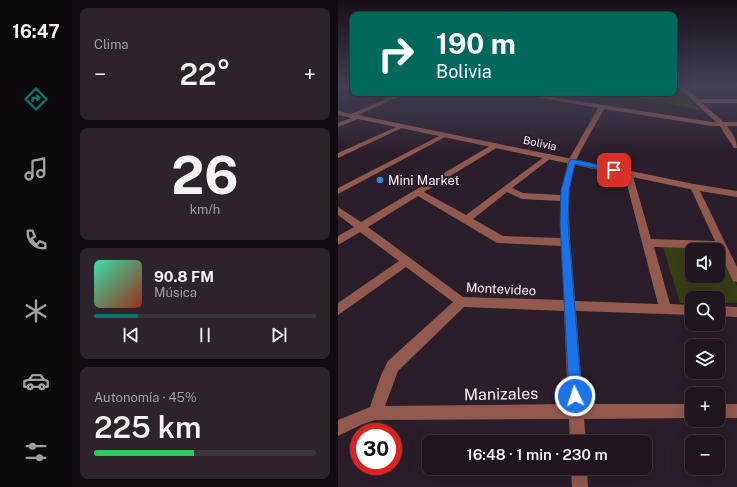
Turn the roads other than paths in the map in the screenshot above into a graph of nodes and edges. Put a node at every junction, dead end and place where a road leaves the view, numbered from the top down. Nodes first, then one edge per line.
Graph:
1 (370, 109) edge
2 (601, 109) edge
3 (619, 109) edge
4 (704, 109) edge
5 (338, 113) edge
6 (355, 116) junction
7 (721, 124) junction
8 (737, 124) edge
9 (338, 125) edge
10 (403, 126) junction
11 (445, 135) junction
12 (495, 145) junction
13 (737, 146) edge
14 (338, 156) edge
15 (548, 156) junction
16 (572, 161) junction
17 (628, 173) junction
18 (694, 187) junction
19 (506, 189) junction
20 (338, 191) edge
21 (418, 192) junction
22 (737, 194) edge
23 (565, 198) junction
24 (338, 210) edge
25 (467, 219) junction
26 (360, 227) junction
27 (338, 240) edge
28 (565, 242) junction
29 (648, 243) junction
30 (720, 243) edge
31 (685, 244) edge
32 (725, 253) edge
33 (406, 261) junction
34 (737, 278) edge
35 (461, 302) junction
36 (569, 306) junction
37 (338, 310) edge
38 (666, 310) junction
39 (685, 310) edge
40 (725, 311) edge
41 (737, 312) edge
42 (576, 411) junction
43 (685, 411) edge
44 (725, 411) edge
45 (737, 411) edge
46 (375, 413) junction
47 (338, 428) edge
48 (578, 435) edge
49 (579, 475) edge
50 (580, 487) edge

1 - 6 street
2 - 16 street
3 - 7 street
4 - 7 street
5 - 6 street, Bolivia
6 - 9 street
6 - 10 street, Bolivia
7 - 8 street
7 - 13 street
10 - 11 street, Bolivia
10 - 14 street
11 - 12 street, Bolivia
11 - 20 street
12 - 15 street, Bolivia
12 - 21 street
15 - 16 street, Bolivia
15 - 19 street
16 - 17 street, Bolivia
16 - 23 street
17 - 18 street, Bolivia
17 - 29 street
18 - 22 street, Bolivia
18 - 30 street
19 - 23 street
19 - 25 street
21 - 25 street
21 - 26 street
23 - 28 street
24 - 26 street, Montevideo
25 - 28 street
26 - 27 street
26 - 33 street, Montevideo
28 - 36 street
29 - 31 street
29 - 38 street
32 - 34 street
33 - 35 street, Montevideo
33 - 37 street
35 - 36 street, Montevideo
35 - 46 street
36 - 38 street, Montevideo
36 - 42 street
38 - 39 street, Montevideo
40 - 41 street
42 - 43 street, Manizales
42 - 46 street, Manizales
42 - 48 street
44 - 45 street
46 - 47 street, Manizales
49 - 50 street

